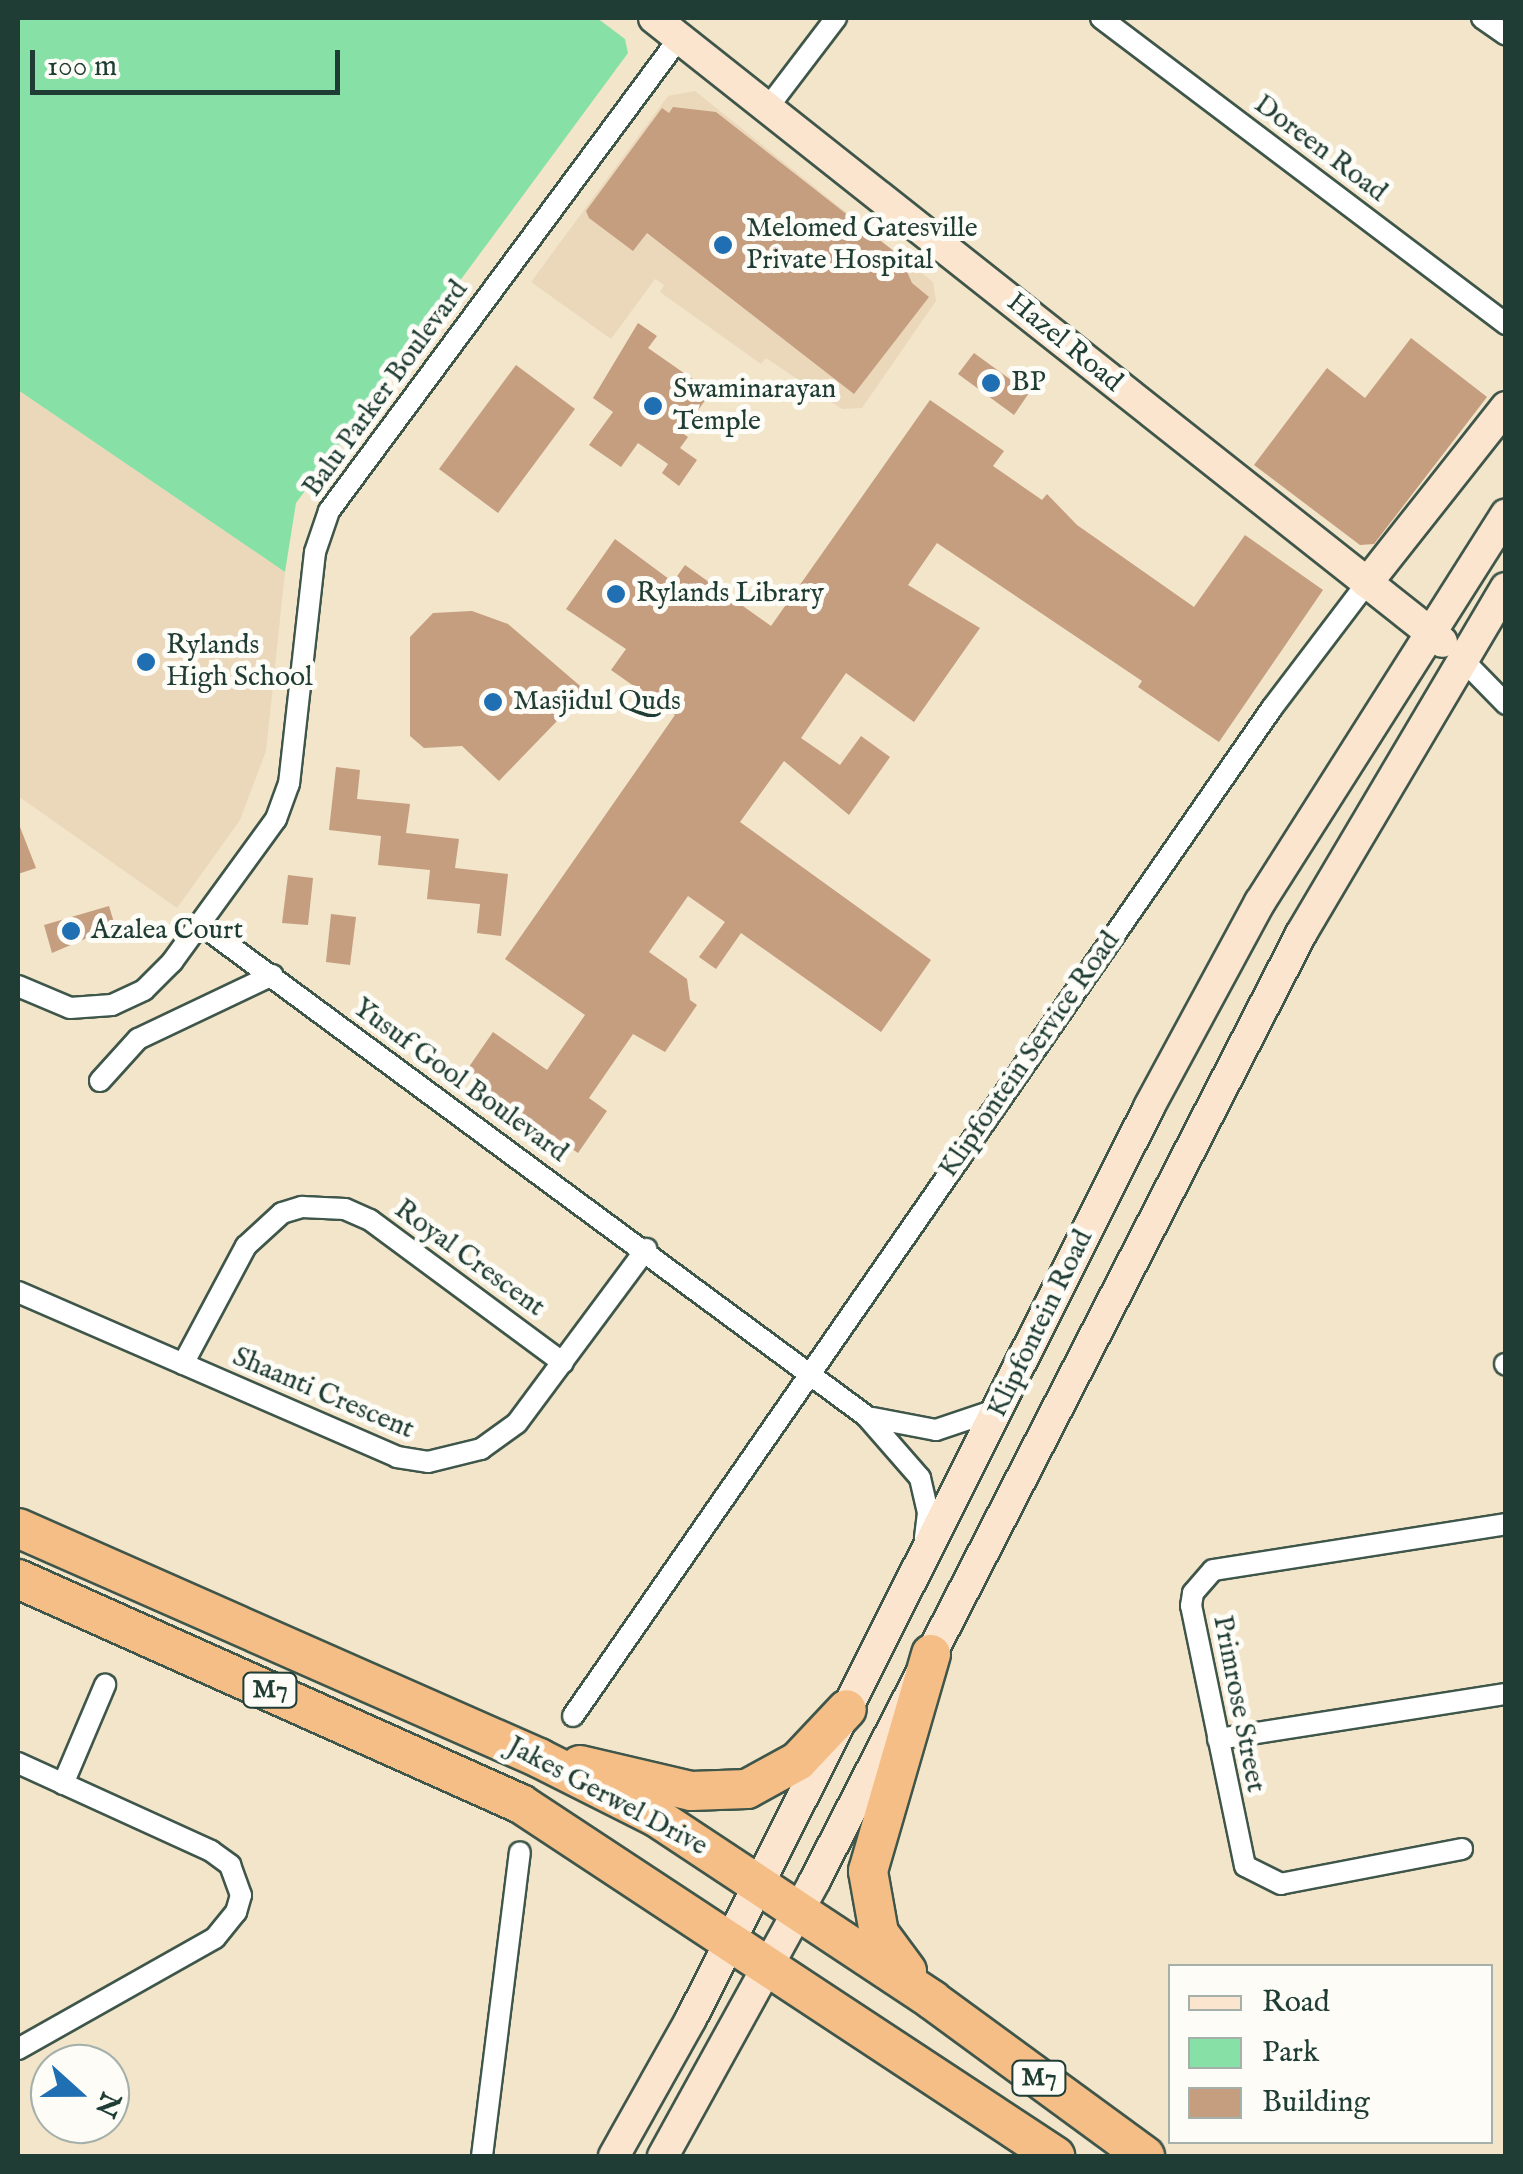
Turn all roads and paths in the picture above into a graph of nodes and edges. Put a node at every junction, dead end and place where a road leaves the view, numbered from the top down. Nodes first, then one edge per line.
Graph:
1 (654, 18) edge
2 (836, 18) edge
3 (1101, 18) edge
4 (1482, 18) edge
5 (1506, 35) edge
6 (680, 38) junction
7 (769, 106) junction
8 (1506, 324) edge
9 (1506, 407) edge
10 (1506, 514) edge
11 (1367, 583) junction
12 (1506, 588) edge
13 (1428, 629) junction
14 (1460, 657) junction
15 (1506, 704) edge
16 (200, 924) junction
17 (273, 975) junction
18 (18, 986) edge
19 (100, 1081) dead end
20 (646, 1249) junction
21 (18, 1292) edge
22 (563, 1363) junction
23 (184, 1364) junction
24 (812, 1372) junction
25 (1000, 1408) junction
26 (866, 1416) junction
27 (1506, 1524) edge
28 (18, 1528) edge
29 (918, 1572) junction
30 (18, 1579) edge
31 (931, 1654) junction
32 (105, 1685) dead end
33 (1506, 1694) edge
34 (847, 1710) junction
35 (573, 1716) dead end
36 (1218, 1739) junction
37 (538, 1758) junction
38 (18, 1764) edge
39 (63, 1784) junction
40 (1462, 1849) dead end
41 (520, 1852) dead end
42 (759, 1883) junction
43 (799, 1909) junction
44 (732, 1938) junction
45 (770, 1963) junction
46 (932, 2000) junction
47 (18, 2048) edge
48 (482, 2156) edge
49 (614, 2156) edge
50 (663, 2156) edge
51 (1054, 2156) edge
52 (1145, 2156) edge

1 - 6 main road, Hazel Road
2 - 7 street
3 - 8 street, Doreen Road
4 - 5 street
6 - 7 main road, Hazel Road
6 - 16 street, Balu Parker Boulevard
7 - 11 main road, Hazel Road
9 - 11 main road, Klipfontein Service Road
10 - 13 main road, Klipfontein Road
11 - 13 main road, Hazel Road
11 - 24 street, Klipfontein Service Road
12 - 14 main road, Klipfontein Road
13 - 14 main road, Hazel Road
13 - 25 main road, Klipfontein Road
14 - 15 street
14 - 31 main road, Klipfontein Road
16 - 17 street, Yusuf Gool Boulevard
16 - 18 street
17 - 19 street
17 - 20 street, Yusuf Gool Boulevard
20 - 22 street, Shaanti Crescent
20 - 24 street, Yusuf Gool Boulevard
21 - 23 street, Shaanti Crescent
22 - 23 street, Shaanti Crescent
22 - 23 street, Royal Crescent
24 - 26 street, Yusuf Gool Boulevard
24 - 35 street, Klipfontein Service Road
25 - 26 street, Yusuf Gool Boulevard
25 - 29 main road, Klipfontein Road
26 - 29 street, Yusuf Gool Boulevard
27 - 36 street, Primrose Street
28 - 37 highway, Jakes Gerwel Drive / M7
29 - 34 main road, Klipfontein Road
30 - 44 highway, Jakes Gerwel Drive / M7
31 - 43 main road, Klipfontein Road
31 - 46 highway
32 - 39 street
33 - 36 street
34 - 37 highway
34 - 42 main road, Klipfontein Road
36 - 40 street, Primrose Street
37 - 42 highway, Jakes Gerwel Drive / M7
38 - 39 street
39 - 47 street
41 - 48 street
42 - 43 highway, Jakes Gerwel Drive / M7
42 - 44 main road, Klipfontein Road
43 - 45 main road, Klipfontein Road
43 - 46 highway, Jakes Gerwel Drive / M7
44 - 45 highway, Jakes Gerwel Drive / M7
44 - 49 main road, Klipfontein Road
45 - 50 main road, Klipfontein Road
45 - 51 highway, Jakes Gerwel Drive / M7
46 - 52 highway, Jakes Gerwel Drive / M7

